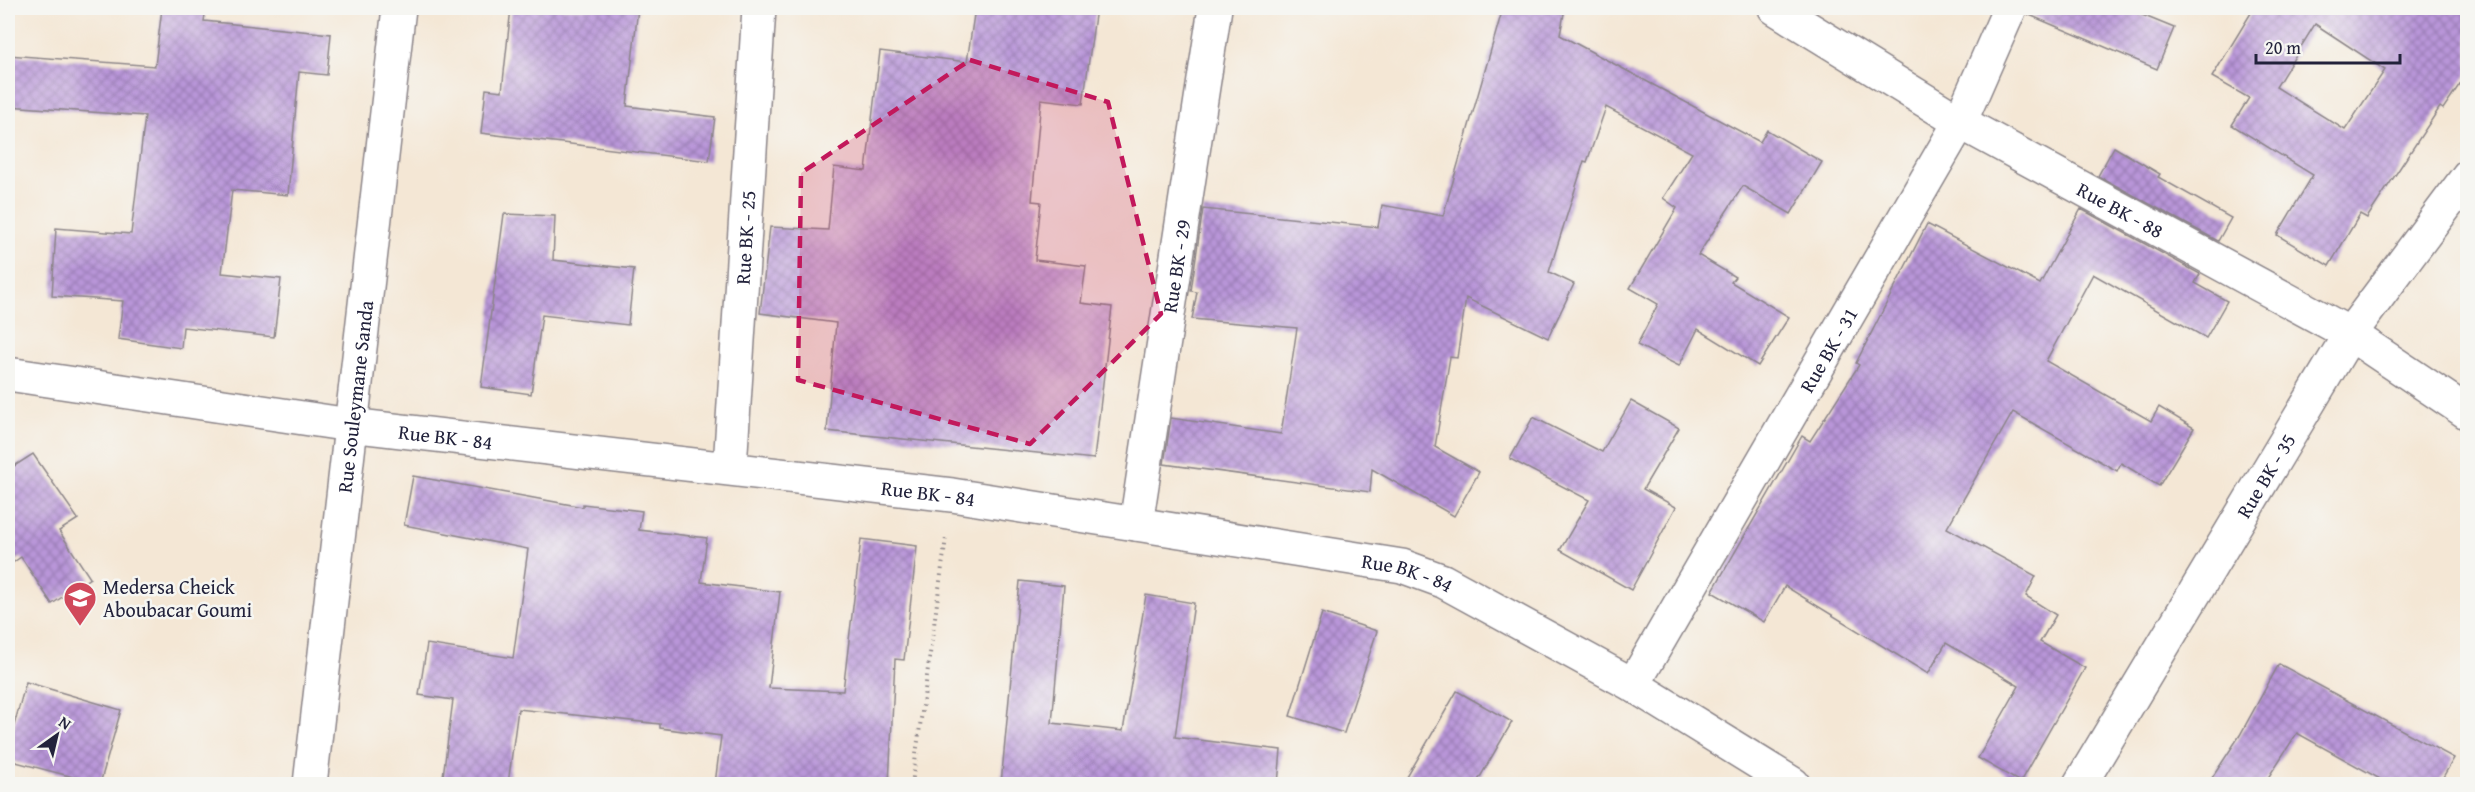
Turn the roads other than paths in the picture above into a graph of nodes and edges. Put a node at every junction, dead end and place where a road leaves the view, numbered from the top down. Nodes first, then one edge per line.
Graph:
1 (399, 8) edge
2 (759, 8) edge
3 (1215, 8) edge
4 (1775, 8) edge
5 (2010, 8) edge
6 (1960, 122) junction
7 (2468, 176) edge
8 (2350, 334) junction
9 (9, 375) edge
10 (2468, 413) edge
11 (350, 425) junction
12 (730, 467) junction
13 (1136, 524) junction
14 (1633, 685) junction
15 (310, 784) edge
16 (1793, 784) edge
17 (2080, 784) edge

1 - 11 street, Rue Souleymane Sanda
2 - 12 street, Rue BK - 25
3 - 13 street, Rue BK - 29
4 - 6 street, Rue BK - 88
5 - 6 street, Rue BK - 31
6 - 8 street, Rue BK - 88
6 - 14 street, Rue BK - 31
7 - 8 street, Rue BK - 35
8 - 10 street, Rue BK - 88
8 - 17 street, Rue BK - 35
9 - 11 street, Rue BK - 84
11 - 12 street, Rue BK - 84
11 - 15 street, Rue Souleymane Sanda
12 - 13 street, Rue BK - 84
13 - 14 street, Rue BK - 84
14 - 16 street, Rue BK - 84

